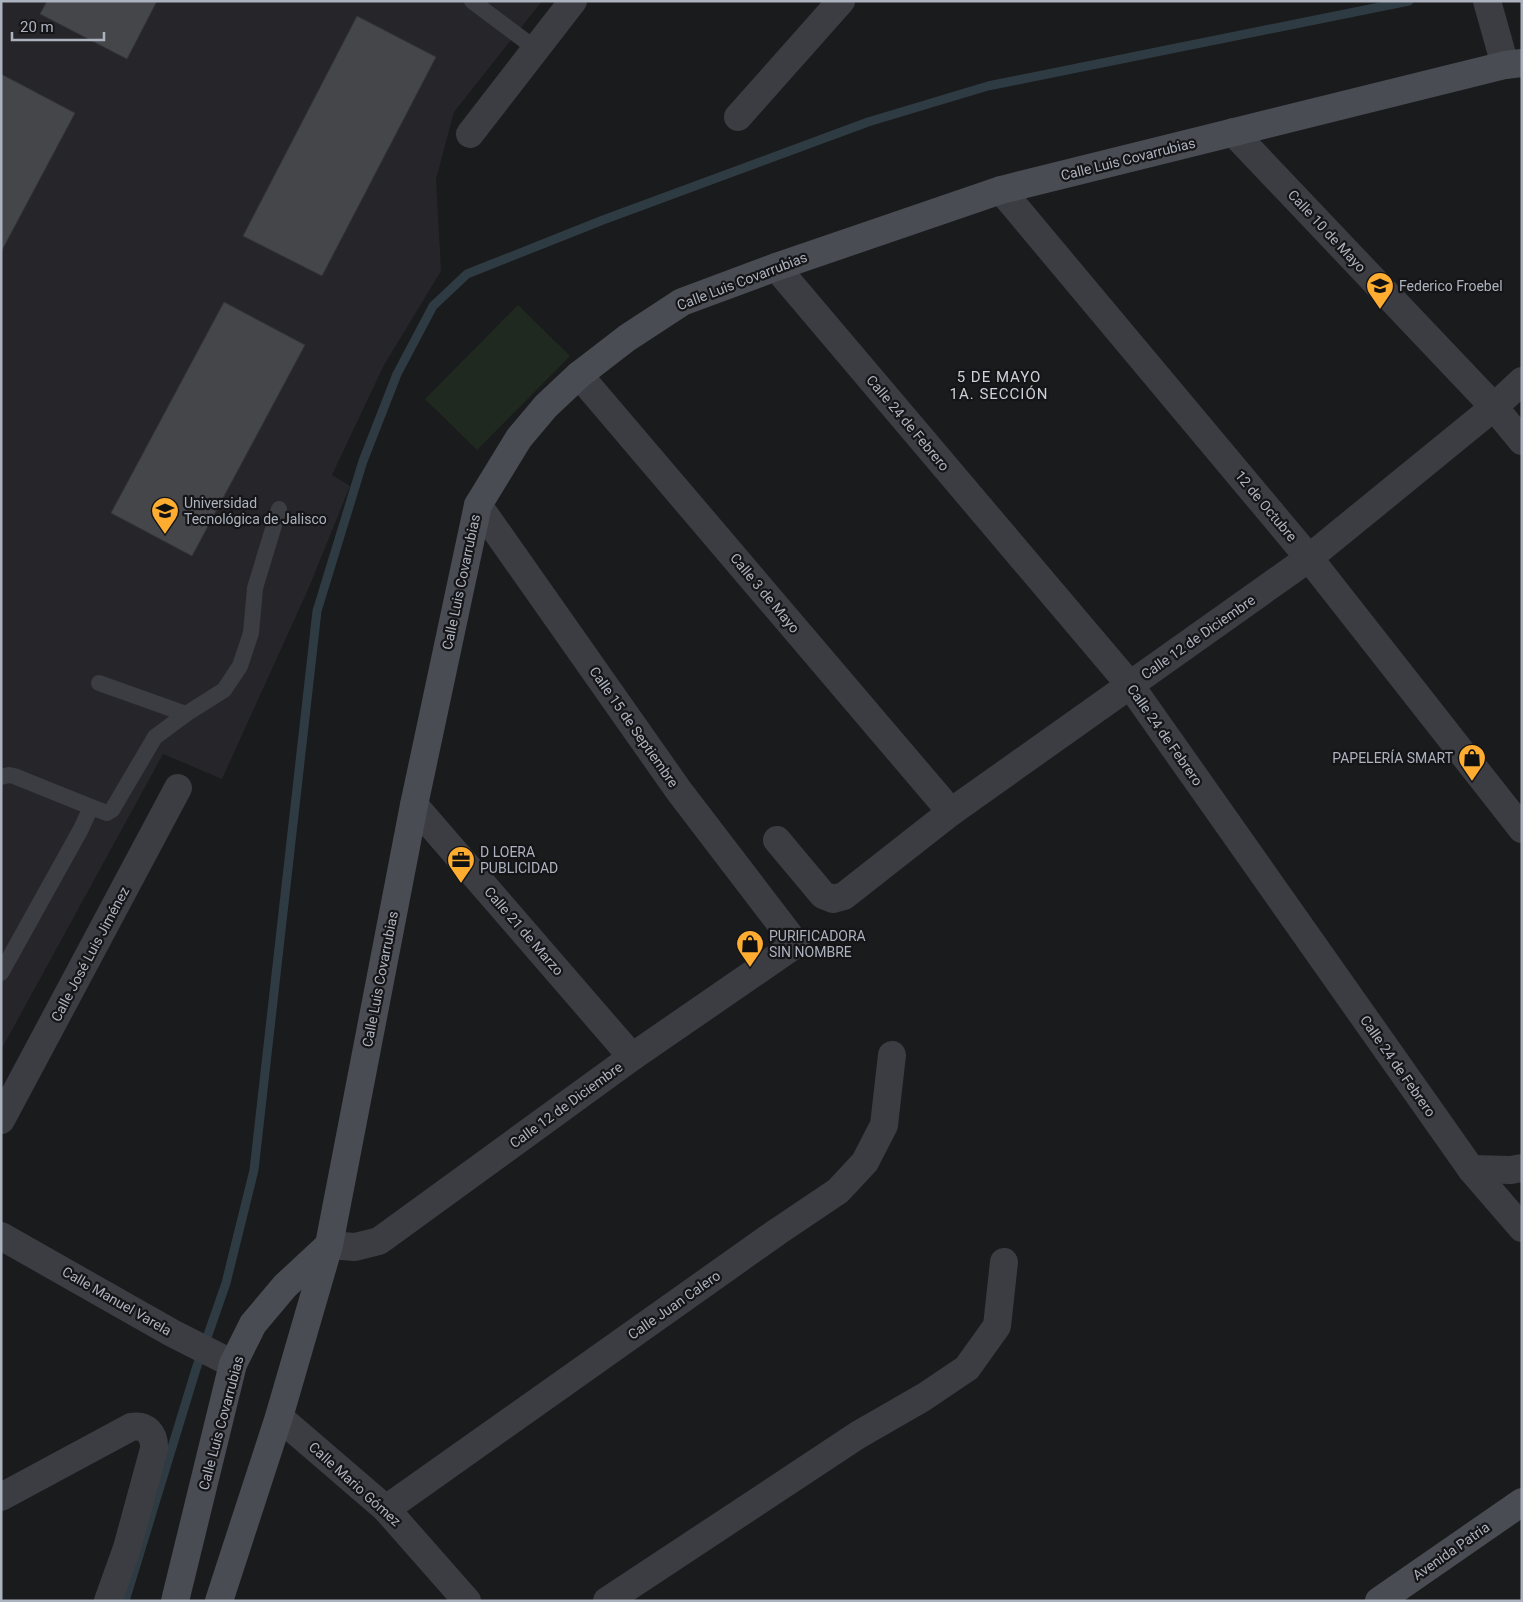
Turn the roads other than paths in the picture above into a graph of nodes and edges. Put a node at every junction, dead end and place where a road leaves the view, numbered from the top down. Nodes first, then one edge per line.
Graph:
1 (472, 1) edge
2 (573, 1) edge
3 (841, 1) edge
4 (1488, 1) edge
5 (536, 48) junction
6 (1514, 64) edge
7 (738, 117) dead end
8 (1233, 132) junction
9 (470, 134) dead end
10 (1001, 190) junction
11 (776, 267) junction
12 (579, 375) junction
13 (1522, 381) edge
14 (1494, 407) junction
15 (1522, 441) edge
16 (478, 505) junction
17 (279, 509) dead end
18 (1309, 558) junction
19 (99, 683) dead end
20 (1130, 685) junction
21 (186, 714) junction
22 (1, 777) edge
23 (178, 788) dead end
24 (414, 805) junction
25 (91, 807) junction
26 (951, 812) junction
27 (1522, 829) edge
28 (777, 840) dead end
29 (796, 944) joint
30 (2, 971) edge
31 (892, 1055) dead end
32 (632, 1058) junction
33 (1, 1120) edge
34 (1522, 1168) edge
35 (1471, 1169) junction
36 (1522, 1228) edge
37 (1, 1236) edge
38 (329, 1245) junction
39 (1004, 1262) dead end
40 (224, 1360) junction
41 (279, 1417) junction
42 (1, 1497) edge
43 (1522, 1502) edge
44 (386, 1509) junction
45 (108, 1601) edge
46 (175, 1601) edge
47 (219, 1601) edge
48 (467, 1601) edge
49 (607, 1601) edge
50 (1380, 1601) edge

1 - 5 lane
2 - 5 street
3 - 7 street
4 - 6 street
5 - 9 street
6 - 8 street, Calle Luis Covarrubias
8 - 10 street, Calle Luis Covarrubias
8 - 14 street, Calle 10 de Mayo
10 - 11 street, Calle Luis Covarrubias
10 - 18 street, 12 de Octubre
11 - 12 street, Calle Luis Covarrubias
11 - 20 street, Calle 24 de Febrero
12 - 16 street, Calle Luis Covarrubias
12 - 26 street, Calle 3 de Mayo
13 - 14 street, Calle 12 de Diciembre
14 - 15 street, Calle 10 de Mayo
14 - 18 street, Calle 12 de Diciembre
16 - 24 street, Calle Luis Covarrubias
16 - 29 street, Calle 15 de Septiembre
17 - 21 lane
18 - 20 street, Calle 12 de Diciembre
18 - 27 street, 12 de Octubre
19 - 21 lane
20 - 26 street, Calle 12 de Diciembre
20 - 35 street, Calle 24 de Febrero
21 - 25 lane
22 - 25 lane
23 - 33 street, Calle José Luis Jiménez
24 - 32 street, Calle 21 de Marzo
24 - 38 street, Calle Luis Covarrubias
25 - 30 lane
26 - 28 street, Calle 12 de Diciembre
29 - 32 street, Calle 12 de Diciembre
31 - 44 street, Calle Juan Calero
32 - 38 street, Calle 12 de Diciembre
34 - 35 street
35 - 36 street, Calle 24 de Febrero
37 - 40 street, Calle Manuel Varela
38 - 40 street, Calle Luis Covarrubias
38 - 41 street, Calle Luis Covarrubias
39 - 49 street
40 - 46 street, Calle Luis Covarrubias
41 - 44 street, Calle Mario Gómez
41 - 47 street, Calle Luis Covarrubias
42 - 45 street
43 - 50 street, Avenida Patria
44 - 48 street, Calle Mario Gómez

